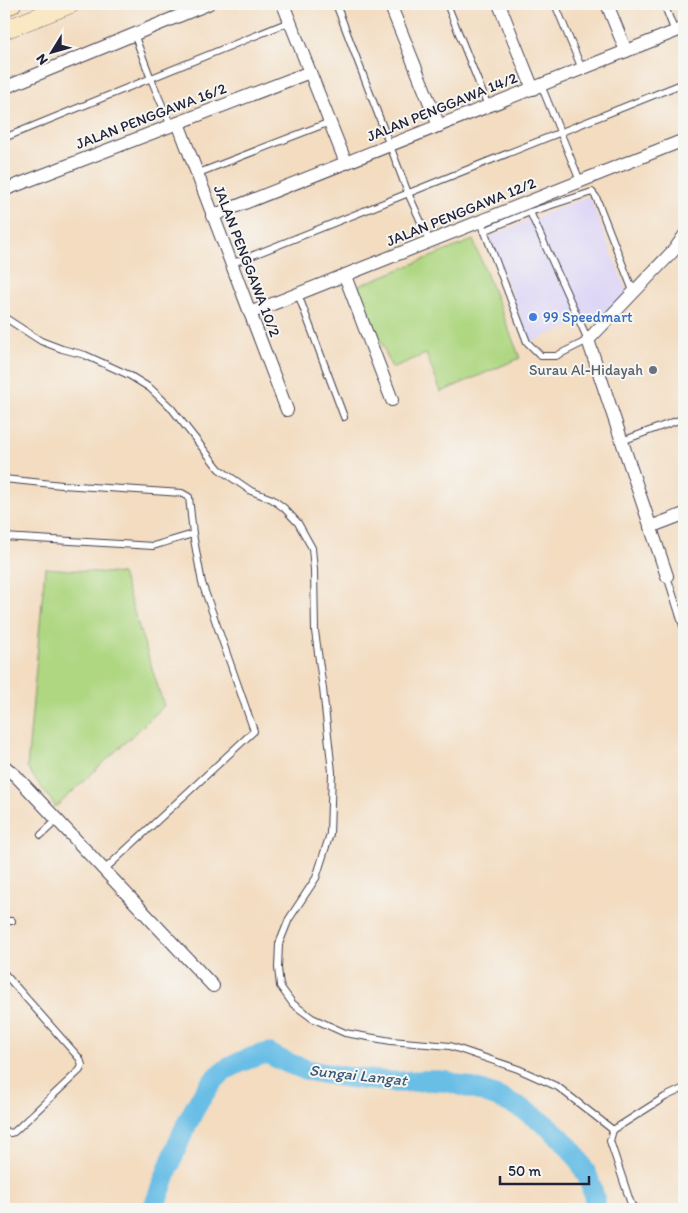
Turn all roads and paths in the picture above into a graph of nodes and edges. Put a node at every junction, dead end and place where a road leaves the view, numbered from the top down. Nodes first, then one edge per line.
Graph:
1 (12, 4) edge
2 (71, 4) edge
3 (208, 4) edge
4 (282, 4) edge
5 (336, 4) edge
6 (390, 4) edge
7 (447, 4) edge
8 (499, 4) edge
9 (556, 4) edge
10 (607, 4) edge
11 (664, 4) edge
12 (4, 7) edge
13 (290, 22) junction
14 (4, 30) edge
15 (680, 30) edge
16 (134, 33) junction
17 (626, 52) junction
18 (582, 69) junction
19 (310, 72) junction
20 (151, 79) junction
21 (684, 83) edge
22 (537, 87) junction
23 (4, 88) edge
24 (488, 106) junction
25 (330, 122) junction
26 (175, 124) junction
27 (439, 126) junction
28 (560, 132) junction
29 (4, 138) edge
30 (684, 140) edge
31 (390, 145) junction
32 (346, 162) junction
33 (196, 174) junction
34 (580, 181) junction
35 (4, 190) edge
36 (408, 193) junction
37 (530, 212) junction
38 (212, 216) junction
39 (483, 227) junction
40 (684, 236) edge
41 (430, 242) junction
42 (231, 264) junction
43 (345, 276) junction
44 (633, 291) junction
45 (298, 294) junction
46 (250, 313) junction
47 (4, 317) edge
48 (588, 340) junction
49 (392, 400) dead end
50 (287, 410) dead end
51 (344, 416) dead end
52 (684, 418) edge
53 (622, 441) junction
54 (4, 479) edge
55 (684, 514) edge
56 (650, 527) junction
57 (193, 534) junction
58 (4, 537) edge
59 (667, 576) joint
60 (682, 613) edge
61 (684, 629) edge
62 (684, 635) edge
63 (684, 655) edge
64 (4, 766) edge
65 (57, 820) junction
66 (40, 836) dead end
67 (104, 870) junction
68 (12, 920) dead end
69 (4, 921) edge
70 (4, 973) edge
71 (213, 986) dead end
72 (684, 1088) edge
73 (4, 1130) edge
74 (613, 1130) junction
75 (635, 1209) edge

1 - 12 main road
2 - 14 main road
3 - 16 street
4 - 13 street
5 - 31 lane
6 - 27 street
7 - 24 lane
8 - 22 street
9 - 18 lane
10 - 17 street
11 - 15 lane
13 - 19 street
13 - 20 lane
15 - 17 street, JALAN PENGGAWA 14/2
16 - 20 lane
16 - 23 street
17 - 18 street, JALAN PENGGAWA 14/2
18 - 22 street, JALAN PENGGAWA 14/2
19 - 25 street
19 - 26 street, JALAN PENGGAWA 16/2
20 - 26 lane
20 - 29 lane
21 - 28 lane
22 - 24 street, JALAN PENGGAWA 14/2
22 - 28 lane
24 - 27 street, JALAN PENGGAWA 14/2
25 - 32 street
25 - 33 lane
26 - 33 street, JALAN PENGGAWA 10/2
26 - 35 street, JALAN PENGGAWA 16/2
27 - 31 street, JALAN PENGGAWA 14/2
28 - 34 lane
28 - 36 lane
30 - 34 street, JALAN PENGGAWA 12/2
31 - 32 street, JALAN PENGGAWA 14/2
31 - 36 lane
32 - 38 street, JALAN PENGGAWA 14/2
33 - 38 street, JALAN PENGGAWA 10/2
34 - 39 street, JALAN PENGGAWA 12/2
36 - 41 lane
36 - 42 lane
37 - 39 lane
37 - 44 lane
37 - 48 lane
38 - 42 street, JALAN PENGGAWA 10/2
39 - 41 street, JALAN PENGGAWA 12/2
39 - 48 lane
40 - 44 street
41 - 43 street, JALAN PENGGAWA 12/2
42 - 46 street, JALAN PENGGAWA 10/2
43 - 45 street, JALAN PENGGAWA 12/2
43 - 49 street
44 - 48 street
45 - 46 street, JALAN PENGGAWA 12/2
45 - 51 lane
46 - 50 street, JALAN PENGGAWA 10/2
47 - 74 lane
48 - 53 street
52 - 53 lane
53 - 56 street
54 - 57 lane
55 - 56 street
56 - 59 street
57 - 58 lane
57 - 67 lane
59 - 60 lane
60 - 61 lane
61 - 62 lane
62 - 63 lane
64 - 65 street
65 - 66 lane
65 - 67 street
67 - 71 street
68 - 69 lane
70 - 73 lane
72 - 74 lane
74 - 75 lane

